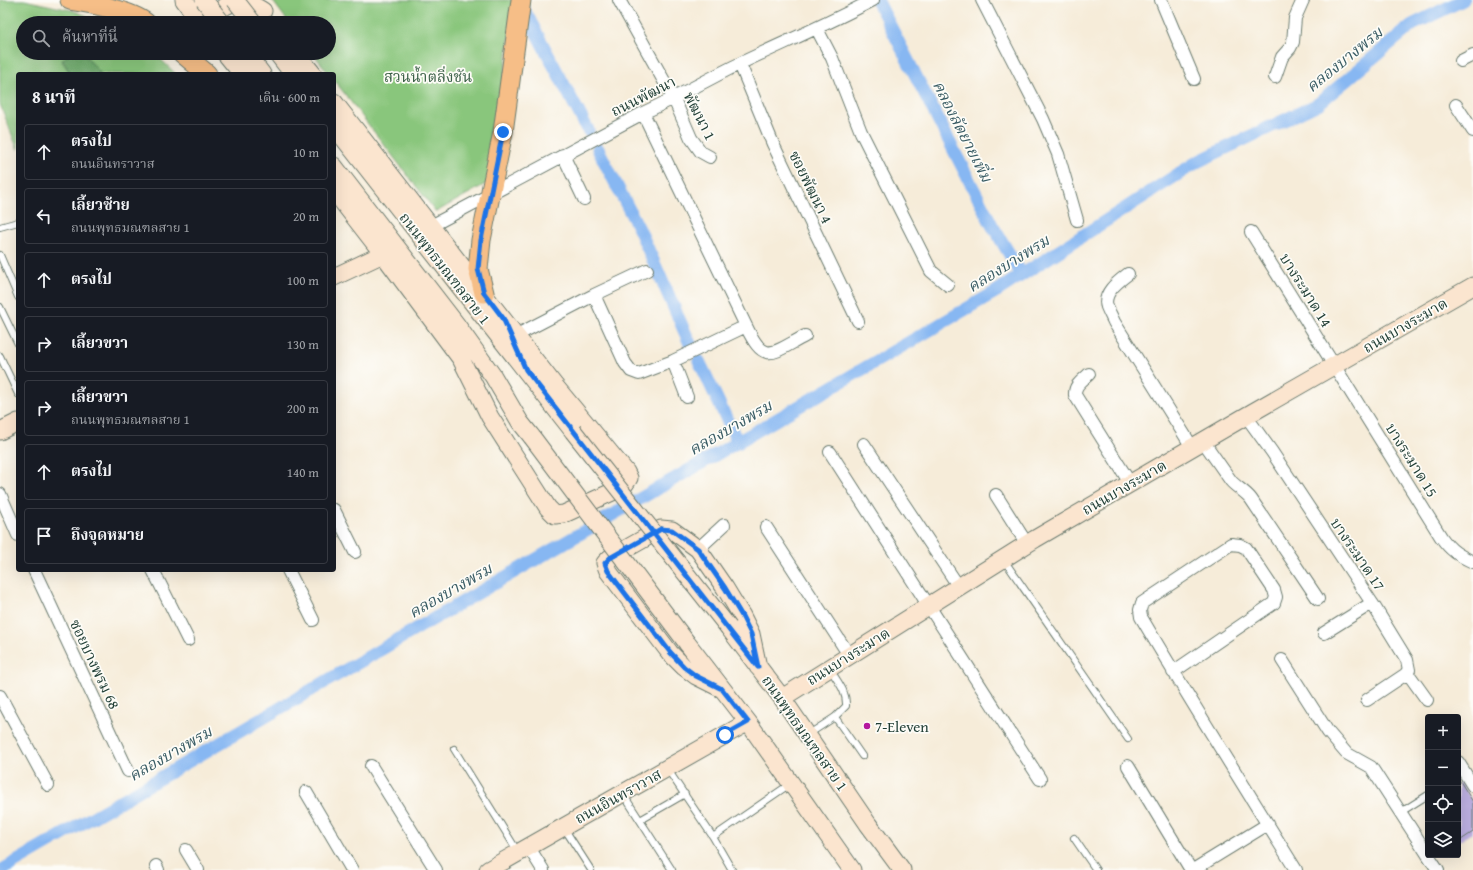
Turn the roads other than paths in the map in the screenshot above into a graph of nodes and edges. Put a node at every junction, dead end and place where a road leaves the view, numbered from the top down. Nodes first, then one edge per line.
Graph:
1 (70, 0) edge
2 (184, 0) edge
3 (204, 0) edge
4 (235, 0) edge
5 (522, 0) edge
6 (619, 0) edge
7 (982, 0) edge
8 (1161, 0) edge
9 (1303, 0) edge
10 (870, 2) edge
11 (261, 14) edge
12 (132, 16) edge
13 (196, 16) edge
14 (215, 16) edge
15 (217, 16) edge
16 (817, 29) junction
17 (1473, 55) edge
18 (190, 60) edge
19 (231, 60) edge
20 (251, 60) edge
21 (282, 60) edge
22 (301, 60) edge
23 (1461, 61) dead end
24 (740, 64) junction
25 (205, 72) edge
26 (240, 72) edge
27 (260, 72) edge
28 (291, 72) edge
29 (310, 72) edge
30 (1275, 77) dead end
31 (1194, 78) dead end
32 (674, 99) junction
33 (336, 105) edge
34 (1456, 105) dead end
35 (643, 113) junction
36 (336, 129) edge
37 (1473, 131) edge
38 (563, 155) junction
39 (710, 157) dead end
40 (336, 169) edge
41 (492, 193) junction
42 (336, 194) edge
43 (584, 199) dead end
44 (1077, 220) dead end
45 (16, 223) edge
46 (431, 226) junction
47 (0, 227) edge
48 (1251, 232) dead end
49 (383, 254) junction
50 (0, 255) edge
51 (646, 270) dead end
52 (1128, 274) dead end
53 (336, 276) edge
54 (948, 285) dead end
55 (1473, 286) edge
56 (16, 292) edge
57 (484, 293) junction
58 (594, 295) junction
59 (0, 307) edge
60 (503, 318) junction
61 (858, 321) dead end
62 (746, 326) junction
63 (517, 335) junction
64 (804, 336) dead end
65 (16, 340) edge
66 (0, 356) edge
67 (461, 359) junction
68 (673, 361) junction
69 (1334, 365) junction
70 (526, 370) junction
71 (1089, 374) dead end
72 (16, 390) edge
73 (687, 397) dead end
74 (1246, 416) junction
75 (520, 422) junction
76 (16, 423) edge
77 (1, 429) edge
78 (864, 444) dead end
79 (1198, 444) junction
80 (830, 452) dead end
81 (1130, 483) junction
82 (0, 494) edge
83 (996, 495) dead end
84 (336, 514) edge
85 (724, 525) dead end
86 (766, 527) dead end
87 (16, 530) edge
88 (1027, 544) junction
89 (698, 549) junction
90 (356, 552) dead end
91 (1003, 559) junction
92 (1473, 562) edge
93 (35, 572) edge
94 (153, 572) edge
95 (289, 572) edge
96 (959, 587) junction
97 (1318, 599) dead end
98 (1372, 603) junction
99 (928, 607) junction
100 (313, 620) dead end
101 (1324, 633) dead end
102 (188, 640) dead end
103 (850, 655) junction
104 (1282, 660) dead end
105 (758, 667) junction
106 (829, 668) junction
107 (1173, 672) junction
108 (1407, 672) junction
109 (722, 689) junction
110 (0, 696) edge
111 (782, 698) junction
112 (1367, 700) dead end
113 (1427, 700) dead end
114 (835, 717) junction
115 (748, 722) junction
116 (808, 735) junction
117 (1128, 739) dead end
118 (454, 749) dead end
119 (862, 756) dead end
120 (371, 766) dead end
121 (1128, 766) dead end
122 (1461, 767) edge
123 (667, 768) junction
124 (128, 771) dead end
125 (1040, 779) dead end
126 (791, 783) junction
127 (48, 785) dead end
128 (1473, 786) edge
129 (306, 792) dead end
130 (622, 794) junction
131 (685, 794) junction
132 (1425, 797) edge
133 (1401, 812) junction
134 (640, 820) junction
135 (1268, 824) junction
136 (563, 826) junction
137 (713, 837) junction
138 (1074, 838) dead end
139 (523, 849) junction
140 (186, 850) dead end
141 (1425, 850) edge
142 (1430, 858) edge
143 (198, 870) edge
144 (352, 870) edge
145 (436, 870) edge
146 (488, 870) edge
147 (543, 870) edge
148 (591, 870) edge
149 (672, 870) edge
150 (732, 870) edge
151 (852, 870) edge
152 (902, 870) edge
153 (1096, 870) edge
154 (1192, 870) edge
155 (1296, 870) edge
156 (1438, 870) edge

1 - 12 main road
2 - 13 main road
3 - 15 main road, bridge
4 - 11 main road, bridge
5 - 41 main road
6 - 32 street, พัฒนา 1
7 - 44 street
8 - 31 street
9 - 30 street
10 - 16 street, ถนนพัฒนา
11 - 14 main road
16 - 24 street, ถนนพัฒนา
16 - 54 street
17 - 23 street
18 - 25 main road
19 - 26 main road
20 - 27 main road
21 - 28 main road
22 - 29 main road
24 - 32 street, ถนนพัฒนา
24 - 61 street, ซอยพัฒนา 4
32 - 35 street, ถนนพัฒนา
32 - 39 street, พัฒนา 1
33 - 46 main road
34 - 37 street
35 - 38 street, ถนนพัฒนา
35 - 62 street
36 - 70 main road, ถนนพุทธมณฑลสาย 1
38 - 41 street, ถนนพัฒนา
38 - 43 street
40 - 75 main road, ถนนพุทธมณฑลสาย 1
41 - 46 street, ถนนพัฒนา
41 - 57 main road
42 - 49 main road
45 - 47 lane
46 - 57 main road
48 - 69 street, บางระมาด 14
49 - 53 main road
49 - 67 main road
50 - 56 lane
51 - 58 street
52 - 79 street
55 - 69 main road, ถนนบางระมาด
57 - 60 main road
58 - 63 street
58 - 68 street
59 - 65 lane
60 - 63 main road
60 - 70 main road
62 - 64 street
62 - 68 street
63 - 67 main road
66 - 72 lane
67 - 75 main road
68 - 73 street
69 - 74 main road, ถนนบางระมาด
69 - 92 street, บางระมาด 15
70 - 105 main road, ถนนพุทธมณฑลสาย 1, bridge
71 - 81 street
74 - 79 main road, ถนนบางระมาด
74 - 98 street, บางระมาด 17
75 - 109 main road, ถนนพุทธมณฑลสาย 1, bridge
76 - 77 main road
78 - 96 street
79 - 81 main road, ถนนบางระมาด
79 - 97 street
80 - 99 street
81 - 88 main road, ถนนบางระมาด
82 - 87 street
83 - 88 street
84 - 90 street
85 - 89 street
86 - 103 street
88 - 91 main road, ถนนบางระมาด
89 - 105 main road
89 - 109 main road
91 - 96 main road, ถนนบางระมาด
91 - 117 lane
93 - 124 street, ซอยบางพรม 68
94 - 102 street
95 - 100 street
96 - 99 main road, ถนนบางระมาด
98 - 101 street
98 - 108 street, บางระมาด 17
99 - 103 main road, ถนนบางระมาด
99 - 125 street
103 - 106 main road, ถนนบางระมาด
104 - 133 street
105 - 111 main road, ถนนพุทธมณฑลสาย 1
106 - 111 main road, ถนนบางระมาด
106 - 114 lane
107 - 107 street
107 - 135 street
108 - 112 street
108 - 113 street
109 - 115 main road, ถนนพุทธมณฑลสาย 1
110 - 127 street
111 - 116 main road, ถนนพุทธมณฑลสาย 1
114 - 116 lane
114 - 119 lane
115 - 123 main road, ถนนอินทราวาส
115 - 126 main road, ถนนพุทธมณฑลสาย 1
116 - 152 main road, ถนนพุทธมณฑลสาย 1
118 - 139 lane
120 - 145 street
121 - 154 street
122 - 128 street
123 - 130 main road, ถนนอินทราวาส
123 - 131 lane
126 - 137 lane
126 - 151 main road, ถนนพุทธมณฑลสาย 1
129 - 144 street
130 - 134 lane
130 - 136 main road, ถนนอินทราวาส
131 - 134 lane
131 - 137 lane
132 - 133 lane
133 - 141 street
134 - 149 lane
135 - 154 street
135 - 155 street
136 - 139 main road, ถนนอินทราวาส
136 - 148 lane
137 - 150 lane
138 - 153 lane
139 - 146 main road, ถนนอินทราวาส
139 - 147 street
140 - 143 street
142 - 156 street

